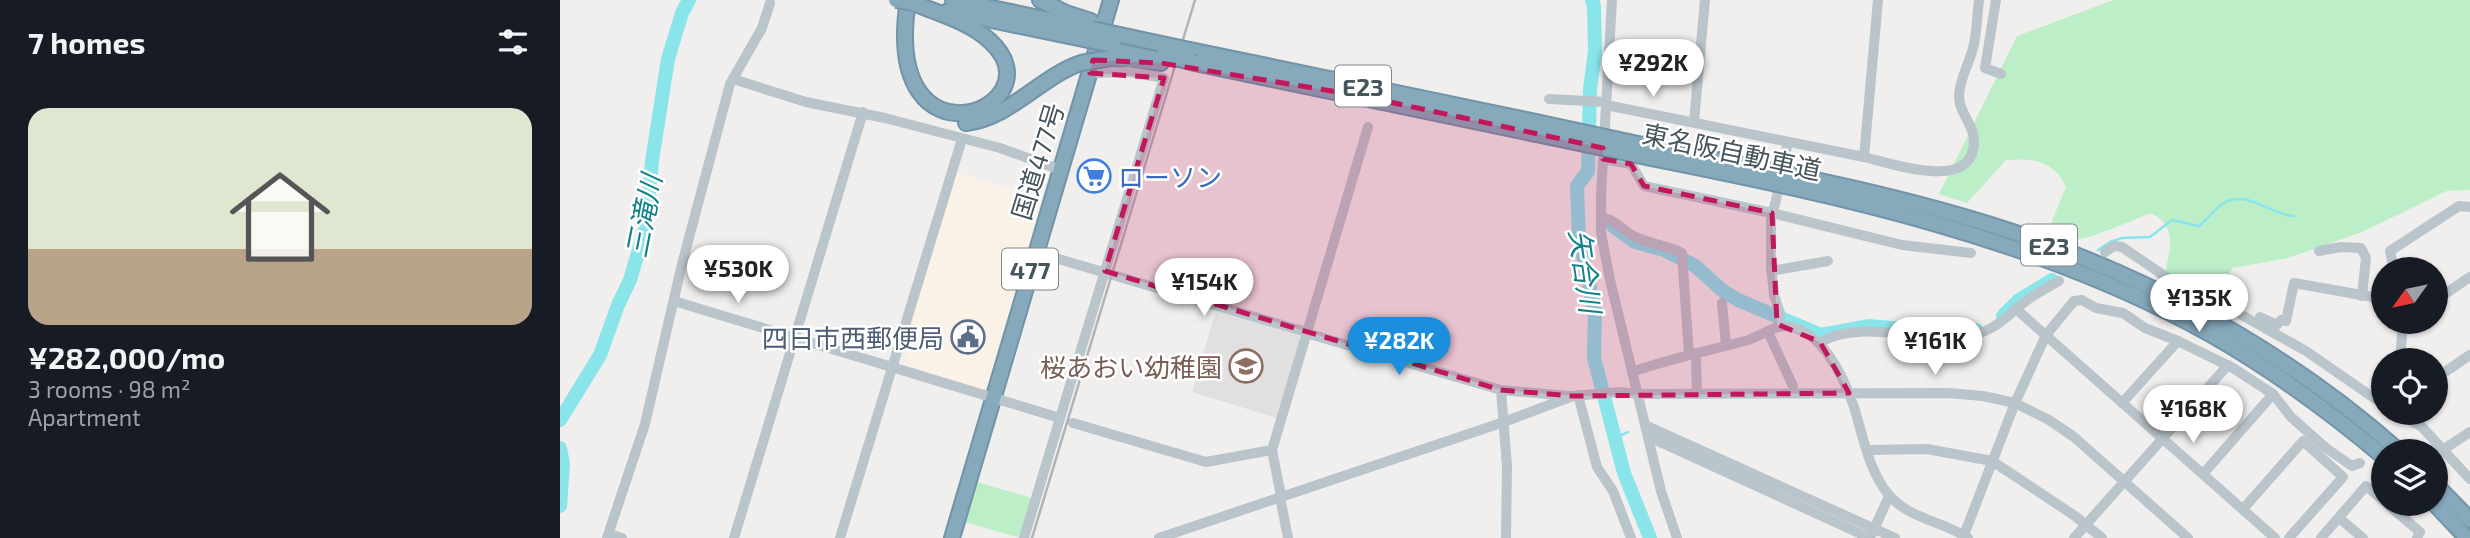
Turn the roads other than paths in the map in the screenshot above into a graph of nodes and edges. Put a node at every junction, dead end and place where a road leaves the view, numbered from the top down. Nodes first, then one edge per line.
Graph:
1 (953, 0) edge
2 (1041, 0) edge
3 (1111, 0) edge
4 (1612, 0) edge
5 (1705, 0) edge
6 (1878, 0) edge
7 (1979, 0) edge
8 (1996, 0) edge
9 (904, 1) edge
10 (770, 3) dead end
11 (1975, 29) junction
12 (1091, 31) junction
13 (1991, 31) junction
14 (1112, 52) junction
15 (1163, 54) junction
16 (1193, 60) junction
17 (1085, 68) junction
18 (2001, 74) dead end
19 (733, 79) junction
20 (1549, 99) dead end
21 (1604, 103) junction
22 (863, 112) junction
23 (1694, 122) junction
24 (1368, 127) dead end
25 (1536, 128) junction
26 (962, 139) junction
27 (1788, 142) junction
28 (1651, 152) junction
29 (1785, 156) tunnel mouth
30 (1864, 156) junction
31 (1603, 159) junction
32 (1060, 170) junction
33 (1776, 200) tunnel mouth
34 (2470, 207) edge
35 (1772, 213) junction
36 (1601, 218) junction
37 (2105, 251) dead end
38 (2319, 251) dead end
39 (1035, 252) junction
40 (1971, 253) dead end
41 (2391, 257) edge
42 (1828, 261) dead end
43 (1105, 271) junction
44 (1771, 271) junction
45 (2470, 277) edge
46 (2059, 281) dead end
47 (2448, 292) edge
48 (2362, 296) junction
49 (2371, 297) edge
50 (674, 301) junction
51 (1722, 303) dead end
52 (2016, 310) junction
53 (2240, 313) junction
54 (1779, 321) junction
55 (1306, 332) junction
56 (1768, 332) junction
57 (2046, 335) junction
58 (794, 338) junction
59 (2178, 341) junction
60 (1819, 342) junction
61 (1726, 345) junction
62 (1691, 354) junction
63 (2470, 355) edge
64 (2228, 365) junction
65 (891, 367) junction
66 (2448, 370) edge
67 (1632, 372) junction
68 (1793, 386) dead end
69 (1501, 390) junction
70 (1849, 393) junction
71 (1638, 394) junction
72 (1697, 394) junction
73 (2273, 394) junction
74 (1576, 395) junction
75 (2371, 396) edge
76 (994, 398) junction
77 (2122, 403) junction
78 (2015, 404) junction
79 (1060, 418) junction
80 (1504, 422) junction
81 (1073, 423) dead end
82 (1645, 425) junction
83 (2418, 425) edge
84 (2470, 432) edge
85 (1649, 437) junction
86 (2163, 438) junction
87 (2383, 439) edge
88 (2434, 439) edge
89 (2448, 446) edge
90 (2371, 447) edge
91 (1272, 450) junction
92 (1868, 450) junction
93 (2448, 454) edge
94 (1992, 461) junction
95 (2360, 463) dead end
96 (2203, 474) junction
97 (2470, 480) edge
98 (2124, 482) junction
99 (2371, 490) edge
100 (1281, 496) junction
101 (1889, 496) junction
102 (2448, 497) edge
103 (2243, 509) junction
104 (2401, 516) edge
105 (2446, 516) edge
106 (2339, 517) junction
107 (2470, 520) edge
108 (2086, 524) junction
109 (1872, 534) edge
110 (608, 536) edge
111 (1966, 536) edge
112 (2294, 536) edge
113 (622, 538) edge
114 (734, 538) edge
115 (840, 538) edge
116 (952, 538) edge
117 (1024, 538) edge
118 (1159, 538) edge
119 (1287, 538) edge
120 (1506, 538) edge
121 (1631, 538) edge
122 (1676, 538) edge
123 (1895, 538) edge
124 (2074, 538) edge
125 (2102, 538) edge
126 (2188, 538) edge
127 (2275, 538) edge
128 (2321, 538) edge
129 (2363, 538) edge
130 (2417, 538) edge
131 (2467, 538) edge

1 - 12 highway, 東名阪自動車道
2 - 12 highway
3 - 17 highway, 国道477号 / 477
4 - 21 street
5 - 23 street
6 - 30 street
7 - 11 street
8 - 13 street
9 - 9 highway
9 - 12 highway, 東名阪自動車道
9 - 17 highway
10 - 19 street
11 - 13 street
11 - 30 street
12 - 14 highway, 東名阪自動車道, bridge
12 - 15 highway, 東名阪自動車道, bridge
13 - 18 street
14 - 15 highway, 東名阪自動車道
14 - 17 highway, bridge
15 - 16 highway, 東名阪自動車道, bridge
16 - 25 highway, 東名阪自動車道 / E23
16 - 25 highway, 東名阪自動車道 / E23
17 - 32 highway, 国道477号 / 477
17 - 43 street
19 - 22 street
19 - 50 street
20 - 21 street
21 - 23 street
21 - 31 street
22 - 26 street
22 - 58 street
23 - 27 street
24 - 55 street
25 - 28 highway, 東名阪自動車道 / E23, bridge
26 - 32 street
26 - 65 street
27 - 29 street
27 - 30 street
28 - 87 highway, 東名阪自動車道 / E23
28 - 90 highway, 東名阪自動車道 / E23
31 - 35 street
31 - 36 street
32 - 39 highway, 国道477号 / 477
33 - 35 street
34 - 41 street
35 - 40 street
35 - 44 street
36 - 62 street
36 - 67 street
37 - 53 street
38 - 48 street
39 - 43 street
39 - 76 highway, 国道477号 / 477
42 - 44 street
43 - 55 street
43 - 79 street
44 - 54 street
45 - 47 street
46 - 52 street
48 - 49 street
48 - 53 street
50 - 58 street
50 - 110 street
51 - 61 street
52 - 57 street
52 - 60 street
53 - 75 street
54 - 56 street
54 - 60 street
55 - 69 street
55 - 91 street
56 - 61 street
56 - 68 street
57 - 59 street
57 - 77 street
57 - 78 street
58 - 65 street
58 - 114 street
59 - 64 street
59 - 77 street
60 - 70 street
61 - 62 street
62 - 67 street
62 - 72 street
63 - 66 street
64 - 73 street
64 - 86 street
65 - 76 street
65 - 115 street
67 - 71 street
69 - 74 street
69 - 80 street
70 - 72 street
70 - 78 street
70 - 92 street
71 - 72 street
71 - 74 street
71 - 82 street
73 - 95 street
73 - 96 street
74 - 80 street
74 - 121 street
76 - 79 street
76 - 116 highway, 国道477号 / 477
77 - 86 street
78 - 94 street
78 - 98 street
79 - 117 street
80 - 100 street
80 - 120 street
81 - 91 street
82 - 85 street
82 - 109 street
83 - 88 street
84 - 89 street
85 - 109 street
85 - 122 street
86 - 96 street
86 - 98 street
91 - 100 street
92 - 94 street
92 - 101 street
93 - 97 street
94 - 108 street
94 - 111 street
96 - 103 street
98 - 108 street
98 - 126 street
99 - 106 street
100 - 118 street
100 - 119 street
101 - 109 street
101 - 111 street
102 - 107 highway
103 - 112 street
103 - 127 street
104 - 130 street
105 - 131 highway
106 - 128 street
106 - 129 street
108 - 124 street
108 - 125 street
109 - 123 street
110 - 113 street

